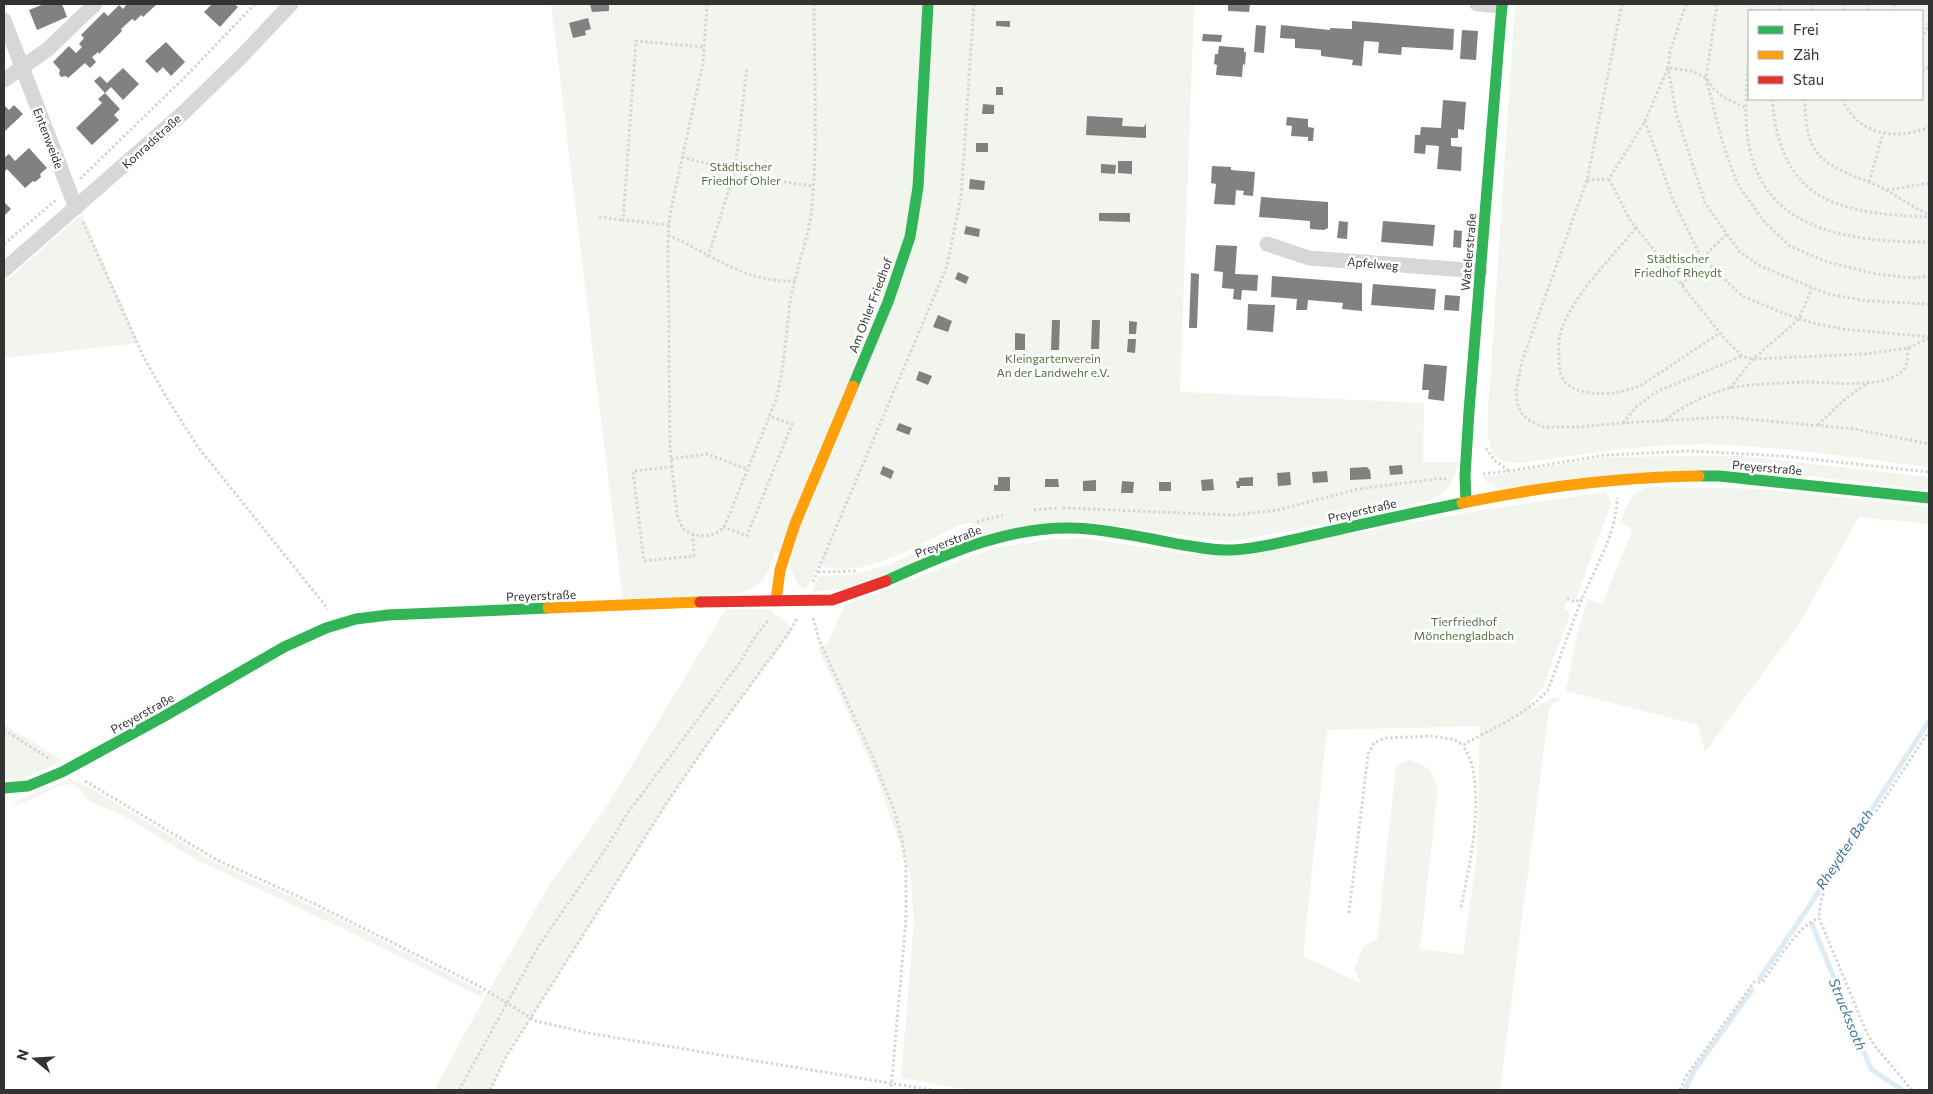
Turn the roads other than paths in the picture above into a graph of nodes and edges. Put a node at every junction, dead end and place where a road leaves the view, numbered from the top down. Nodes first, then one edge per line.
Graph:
1 (95, 4) edge
2 (291, 4) edge
3 (928, 4) edge
4 (1477, 4) edge
5 (1501, 5) edge
6 (4, 20) edge
7 (22, 68) junction
8 (4, 80) edge
9 (76, 208) junction
10 (1268, 244) dead end
11 (4, 270) edge
12 (1480, 271) junction
13 (1929, 498) edge
14 (1466, 502) junction
15 (776, 601) junction
16 (9, 788) edge

1 - 7 street
2 - 9 street, Konradstraße
3 - 15 main road, Am Ohler Friedhof
4 - 5 street
5 - 12 main road, Watelerstraße
6 - 7 street, Entenweide
7 - 8 street
7 - 9 street, Entenweide
9 - 11 street, Konradstraße
10 - 12 street, Apfelweg
12 - 14 main road, Watelerstraße
13 - 14 main road, Preyerstraße
14 - 15 main road, Preyerstraße
15 - 16 main road, Preyerstraße

